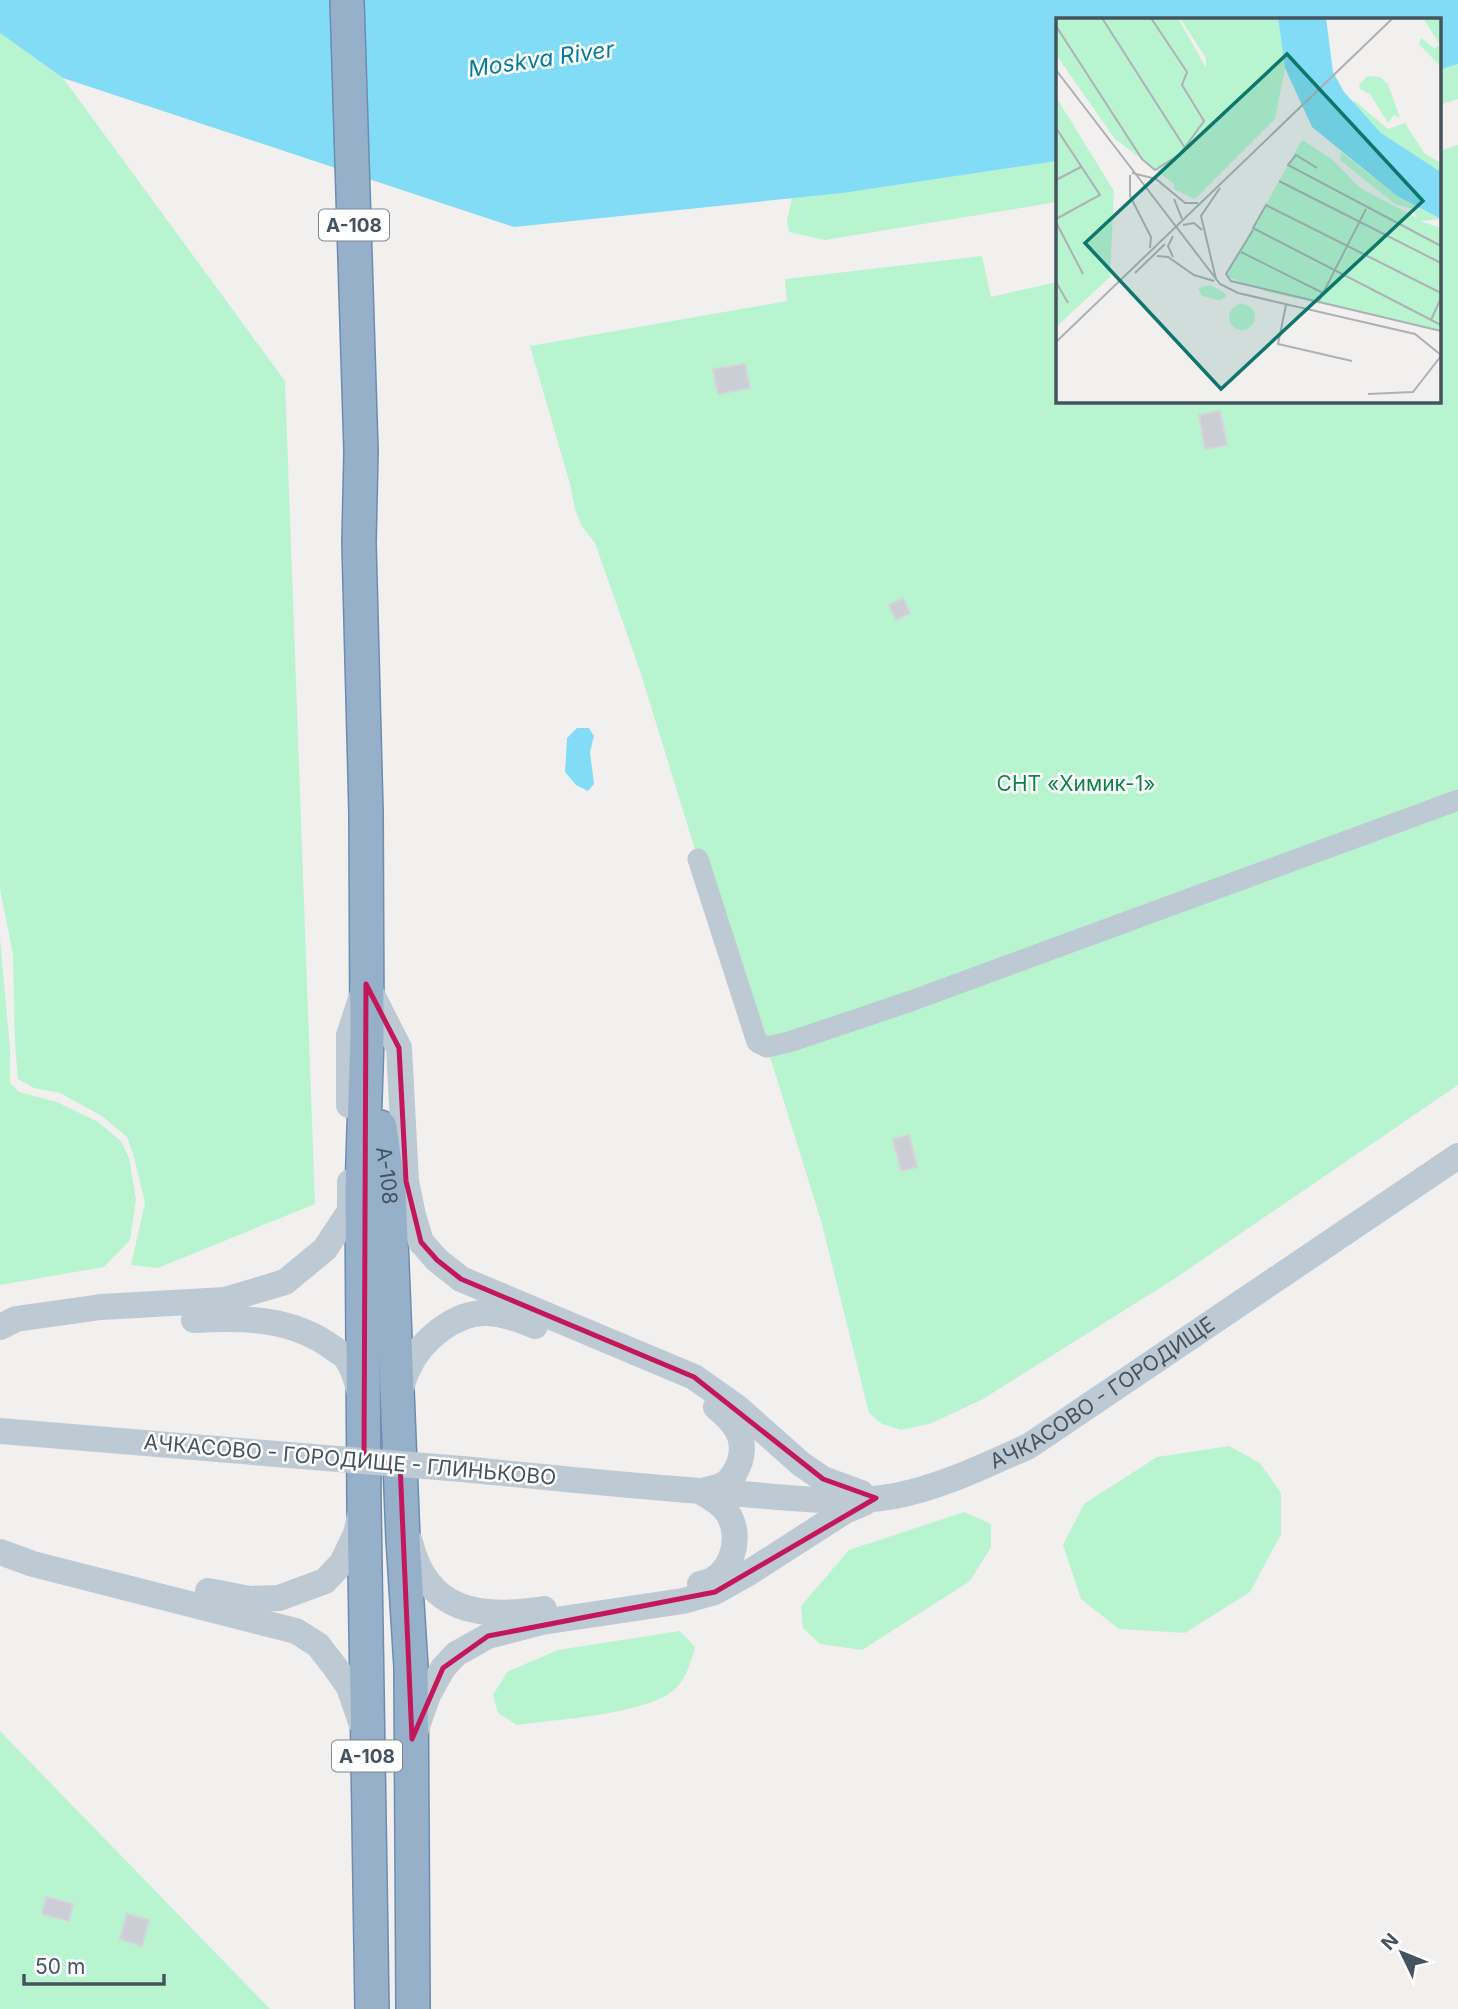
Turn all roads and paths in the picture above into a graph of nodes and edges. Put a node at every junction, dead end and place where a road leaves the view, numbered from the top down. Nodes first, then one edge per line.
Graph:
1 (348, 0) edge
2 (1458, 800) edge
3 (698, 859) dead end
4 (366, 984) junction
5 (368, 1037) junction
6 (1458, 1156) edge
7 (0, 1326) edge
8 (0, 1343) edge
9 (397, 1400) junction
10 (364, 1417) junction
11 (1, 1431) edge
12 (701, 1492) junction
13 (876, 1498) junction
14 (363, 1504) junction
15 (402, 1511) junction
16 (0, 1538) edge
17 (0, 1552) edge
18 (412, 1739) junction
19 (366, 1741) junction
20 (372, 2009) edge
21 (413, 2009) edge

1 - 4 highway, А-108
2 - 3 street
4 - 5 highway, А-108
4 - 7 street
4 - 13 street
5 - 9 highway, А-108 / А-108
5 - 10 highway, А-108
6 - 13 street, АЧКАСОВО - ГОРОДИЩЕ
8 - 10 street
9 - 12 street
9 - 15 highway, А-108
10 - 14 highway, А-108
11 - 12 street, АЧКАСОВО - ГОРОДИЩЕ - ГЛИНЬКОВО, bridge
12 - 13 street, АЧКАСОВО - ГОРОДИЩЕ
12 - 15 street
13 - 18 street
14 - 16 street
14 - 19 highway, А-108
15 - 18 highway, А-108
17 - 19 street
18 - 21 highway, А-108
19 - 20 highway, А-108

